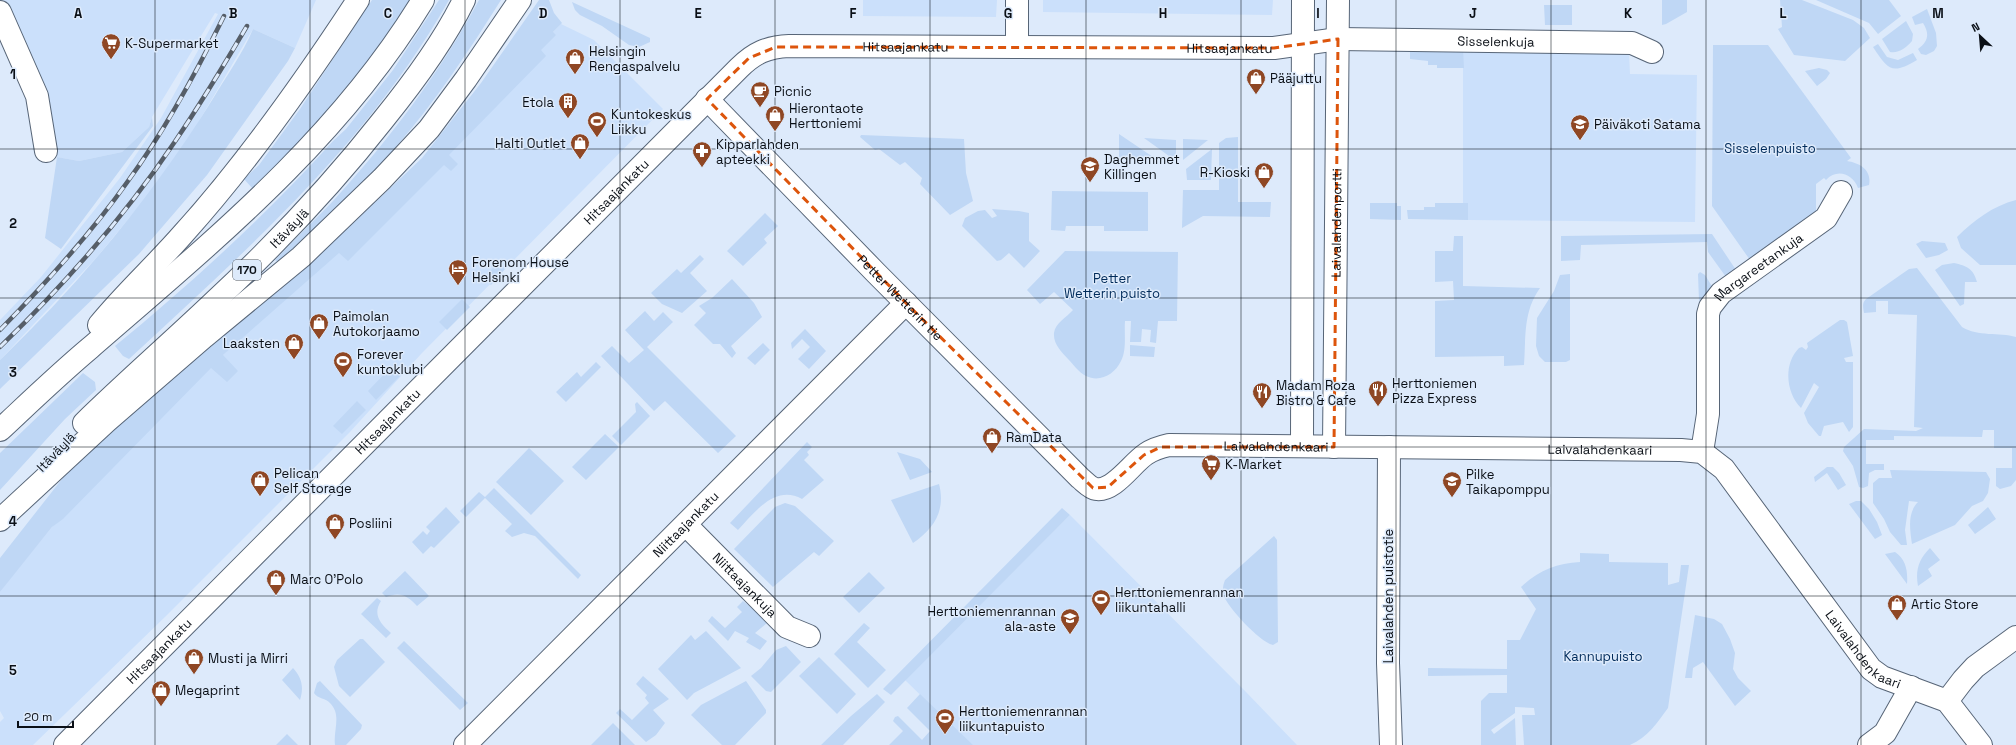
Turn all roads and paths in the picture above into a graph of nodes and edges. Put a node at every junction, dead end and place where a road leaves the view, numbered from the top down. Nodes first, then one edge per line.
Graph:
1 (358, 0) edge
2 (423, 0) edge
3 (464, 0) edge
4 (520, 0) edge
5 (1017, 0) edge
6 (1303, 0) edge
7 (1338, 0) edge
8 (0, 12) edge
9 (1338, 39) junction
10 (1304, 45) junction
11 (1016, 47) junction
12 (1652, 52) dead end
13 (707, 99) junction
14 (46, 150) dead end
15 (1841, 192) dead end
16 (906, 303) junction
17 (50, 383) junction
18 (0, 430) edge
19 (1302, 446) junction
20 (1334, 447) junction
21 (1389, 447) junction
22 (1702, 452) junction
23 (1097, 489) joint
24 (0, 515) edge
25 (0, 520) edge
26 (686, 525) junction
27 (810, 636) dead end
28 (2016, 637) edge
29 (1910, 687) junction
30 (1947, 701) junction
31 (65, 745) edge
32 (465, 745) edge
33 (1391, 745) edge
34 (1869, 745) edge
35 (1981, 745) edge

1 - 17 main road
2 - 17 main road
3 - 24 main road, Itäväylä / 170
4 - 25 main road
5 - 11 main road
6 - 10 main road
7 - 9 main road, Laivalahdenportti
8 - 14 main road
9 - 10 main road, Hitsaajankatu
9 - 12 main road, Sisselenkuja
9 - 20 main road, Laivalahdenportti
10 - 11 main road, Hitsaajankatu
10 - 19 main road
11 - 13 main road, Hitsaajankatu
13 - 16 main road, Petter Wetterin tie
13 - 31 main road, Hitsaajankatu
15 - 22 main road, Margareetankuja
16 - 23 main road, Petter Wetterin tie
16 - 26 main road, Niittaajankatu
17 - 18 main road
19 - 20 main road, Laivalahdenkaari
19 - 23 main road, Laivalahdenkaari
20 - 21 main road, Laivalahdenkaari
21 - 22 main road, Laivalahdenkaari
21 - 33 main road, Laivalahden puistotie
22 - 29 main road, Laivalahdenkaari
26 - 27 main road, Niittaajankuja
26 - 32 main road, Niittaajankatu
28 - 30 main road
29 - 30 main road, Laivalahdenkaari
29 - 34 main road
30 - 35 main road

